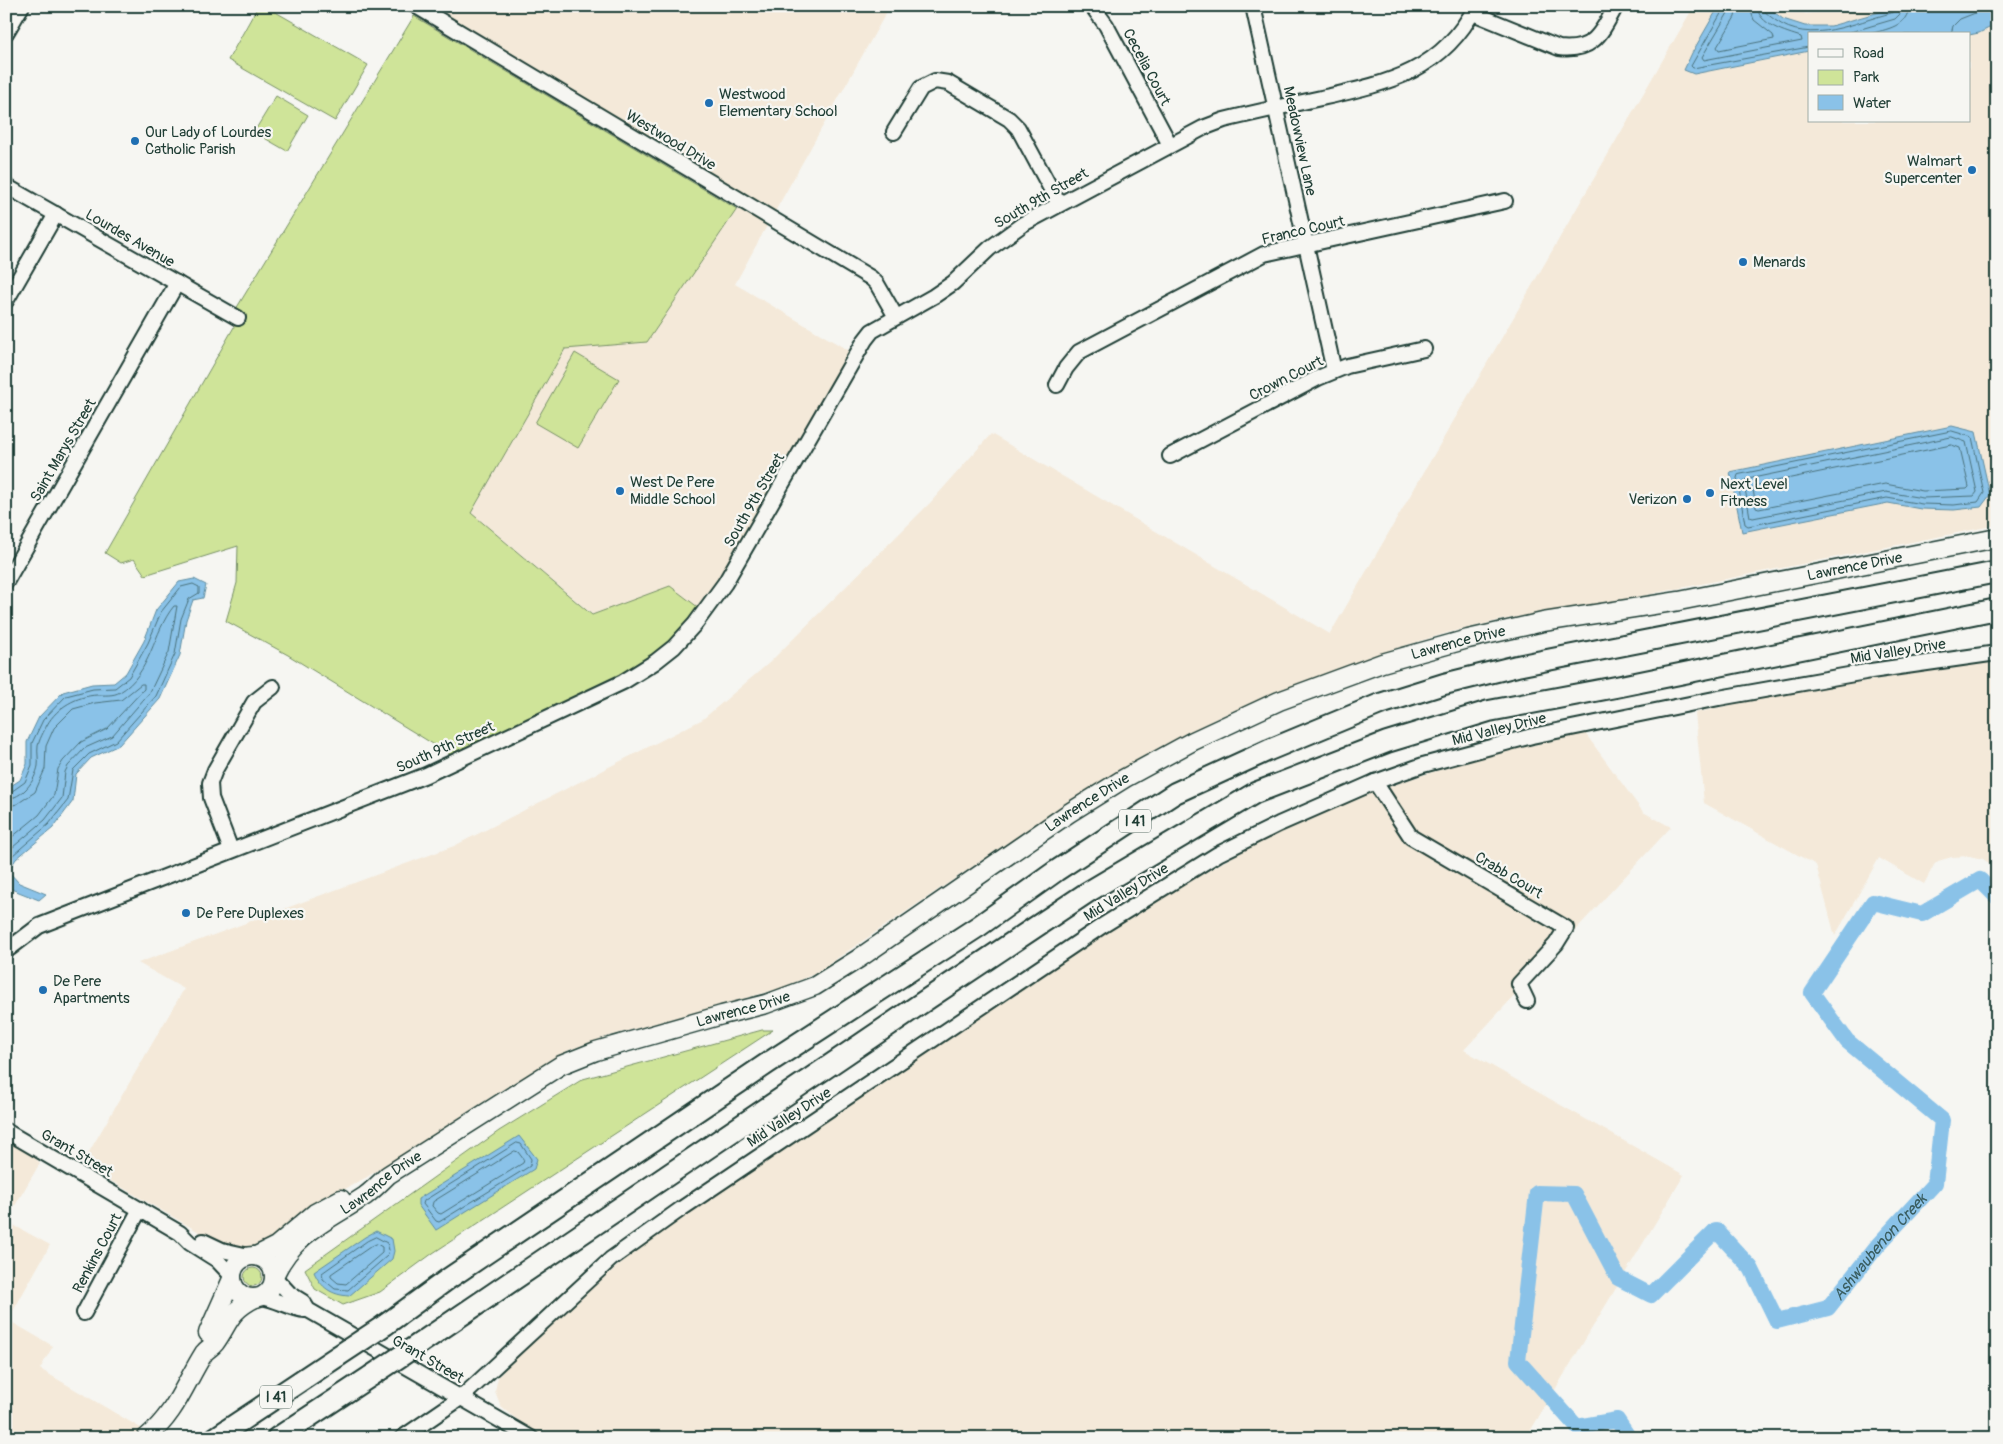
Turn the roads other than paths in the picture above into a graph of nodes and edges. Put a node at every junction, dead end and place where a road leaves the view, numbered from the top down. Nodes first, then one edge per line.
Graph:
1 (22, 6) edge
2 (416, 6) edge
3 (1092, 6) edge
4 (1253, 6) edge
5 (1616, 6) edge
6 (1474, 10) edge
7 (6, 33) edge
8 (1276, 108) junction
9 (894, 132) dead end
10 (1170, 145) junction
11 (6, 186) edge
12 (1505, 201) dead end
13 (1059, 204) junction
14 (56, 214) junction
15 (1306, 245) junction
16 (177, 283) junction
17 (6, 301) edge
18 (896, 317) junction
19 (238, 318) dead end
20 (1424, 349) dead end
21 (1334, 371) junction
22 (1057, 385) dead end
23 (1170, 456) dead end
24 (1997, 538) edge
25 (1997, 572) edge
26 (6, 582) edge
27 (1997, 609) edge
28 (1997, 653) edge
29 (273, 686) dead end
30 (1376, 782) junction
31 (231, 850) junction
32 (6, 951) edge
33 (1526, 1001) dead end
34 (7, 1131) edge
35 (388, 1176) junction
36 (140, 1209) junction
37 (180, 1233) junction
38 (252, 1256) junction
39 (275, 1276) junction
40 (232, 1278) junction
41 (258, 1298) junction
42 (308, 1310) junction
43 (84, 1313) dead end
44 (205, 1351) junction
45 (462, 1397) junction
46 (146, 1438) edge
47 (215, 1438) edge
48 (277, 1438) edge
49 (402, 1438) edge
50 (531, 1438) edge

1 - 7 street
2 - 18 street, Westwood Drive
3 - 10 street, Cecelia Court
4 - 8 street, Meadowview Lane
5 - 6 street
6 - 8 street, South 9th Street
8 - 10 street, South 9th Street
8 - 15 street, Meadowview Lane
9 - 13 street
10 - 13 street, South 9th Street
11 - 14 street, Lourdes Avenue
12 - 15 street, Franco Court
13 - 18 street, South 9th Street
14 - 16 street, Lourdes Avenue
14 - 17 street
15 - 21 street, Meadowview Lane
15 - 22 street, Franco Court
16 - 19 street, Lourdes Avenue
16 - 26 street, Saint Marys Street
18 - 31 street, South 9th Street
20 - 21 street, Crown Court
21 - 23 street, Crown Court
24 - 35 main road, Lawrence Drive
25 - 47 highway, I 41, bridge
27 - 48 highway, I 41, bridge
28 - 30 street, Mid Valley Drive
29 - 31 street
30 - 33 street, Crabb Court
30 - 45 street, Mid Valley Drive
31 - 32 street, South 9th Street
34 - 36 street, Grant Street
35 - 38 main road
35 - 39 main road, Lawrence Drive
36 - 37 street, Grant Street
36 - 43 street, Renkins Court
37 - 38 street, Grant Street
37 - 40 street, Grant Street
38 - 39 main road
38 - 40 main road
39 - 41 main road
39 - 42 street, Grant Street
40 - 41 main road
40 - 44 main road
41 - 42 street, Grant Street
41 - 44 main road
42 - 45 street, Grant Street
44 - 46 main road
45 - 49 street, Mid Valley Drive
45 - 50 street, Grant Street

